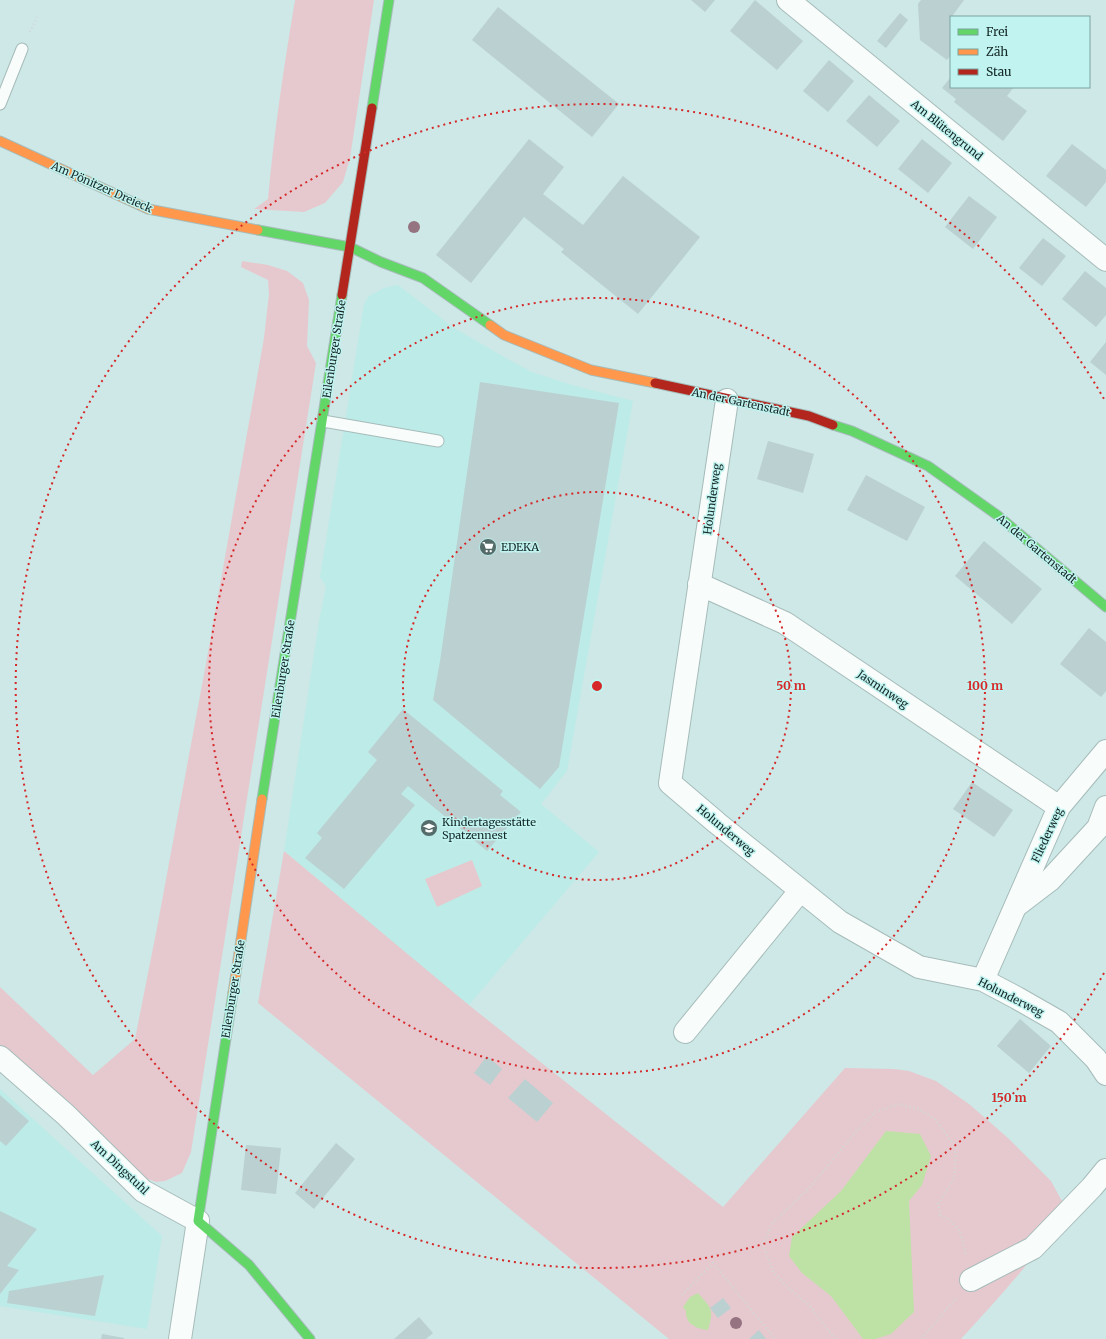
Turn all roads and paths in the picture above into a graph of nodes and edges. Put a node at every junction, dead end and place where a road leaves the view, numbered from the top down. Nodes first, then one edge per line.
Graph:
1 (389, 0) edge
2 (788, 0) edge
3 (22, 49) dead end
4 (0, 104) edge
5 (0, 141) edge
6 (350, 247) junction
7 (1106, 260) edge
8 (726, 400) junction
9 (323, 421) junction
10 (438, 441) dead end
11 (699, 584) junction
12 (1106, 607) edge
13 (1106, 751) edge
14 (1059, 807) junction
15 (1106, 807) edge
16 (800, 891) junction
17 (1014, 907) junction
18 (983, 980) junction
19 (685, 1032) dead end
20 (0, 1057) edge
21 (1106, 1074) edge
22 (1106, 1170) edge
23 (198, 1221) junction
24 (971, 1280) junction
25 (682, 1295) dead end
26 (180, 1339) edge
27 (310, 1339) edge
28 (775, 1339) edge
29 (835, 1339) edge
30 (921, 1339) edge

1 - 6 street, Eilenburger Straße
2 - 7 street, Am Blütengrund
3 - 4 lane
5 - 6 street, Am Pönitzer Dreieck
6 - 8 street, An der Gartenstadt
6 - 9 street, Eilenburger Straße
8 - 11 street, Holunderweg
8 - 12 street, An der Gartenstadt
9 - 10 lane
9 - 23 street, Eilenburger Straße
11 - 14 street, Jasminweg
11 - 16 street, Holunderweg
13 - 14 street, Fliederweg
14 - 17 street, Fliederweg
15 - 17 street
16 - 18 street, Holunderweg
16 - 19 street
17 - 18 street, Fliederweg
18 - 21 street, Holunderweg
20 - 23 street, Am Dingstuhl
22 - 24 street
23 - 26 street, Eilenburger Straße
23 - 27 street, Am Dingstuhl
24 - 29 path
24 - 30 path
25 - 28 path

